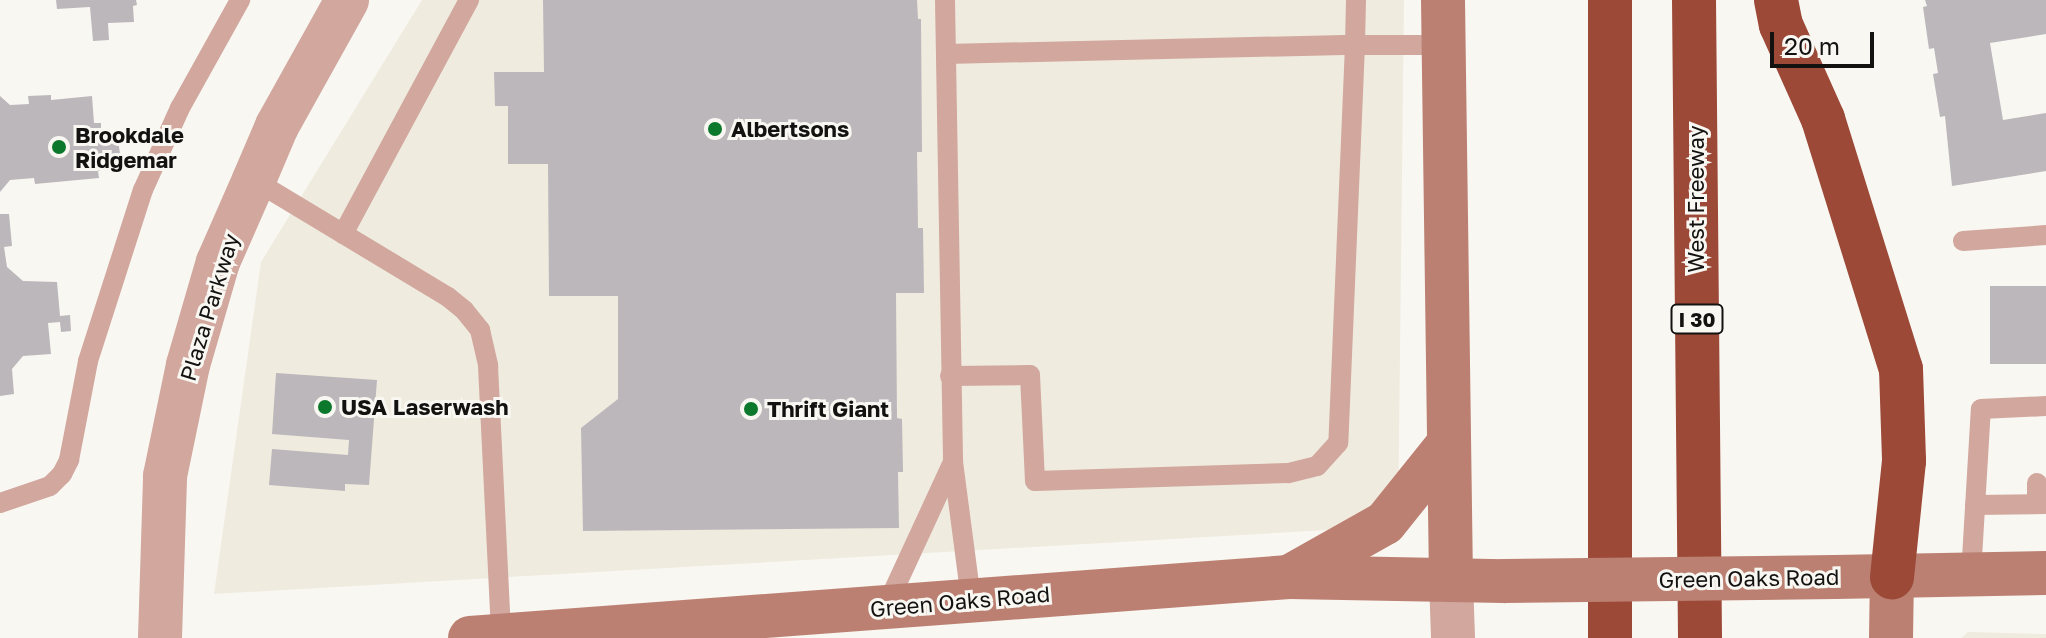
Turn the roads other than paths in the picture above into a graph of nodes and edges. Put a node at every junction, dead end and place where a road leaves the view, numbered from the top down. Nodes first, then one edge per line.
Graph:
1 (240, 0) edge
2 (347, 0) edge
3 (469, 0) edge
4 (945, 0) edge
5 (1356, 0) edge
6 (1443, 0) edge
7 (1610, 0) edge
8 (1694, 0) edge
9 (1776, 0) edge
10 (1355, 45) junction
11 (1444, 45) junction
12 (946, 54) junction
13 (254, 180) junction
14 (343, 234) junction
15 (2046, 235) edge
16 (1963, 241) dead end
17 (950, 376) junction
18 (2042, 411) edge
19 (1449, 443) junction
20 (953, 462) junction
21 (2040, 497) edge
22 (0, 503) edge
23 (1975, 505) junction
24 (2046, 573) edge
25 (1971, 575) junction
26 (1289, 577) junction
27 (1892, 577) junction
28 (1451, 580) junction
29 (971, 598) junction
30 (886, 607) junction
31 (483, 637) edge
32 (160, 638) edge
33 (1453, 638) edge
34 (1610, 638) edge
35 (1700, 638) edge
36 (1891, 638) edge

1 - 22 lane
2 - 13 street, Plaza Parkway
3 - 14 lane
4 - 12 lane
5 - 10 lane
6 - 11 main road
7 - 34 highway
8 - 35 highway, West Freeway / I 30
9 - 27 highway
10 - 11 lane
10 - 12 lane
10 - 17 lane
11 - 19 main road
12 - 17 lane
13 - 14 lane
13 - 32 street, Plaza Parkway
14 - 31 lane
15 - 16 lane
17 - 20 lane
18 - 23 lane
19 - 26 main road
19 - 28 main road
20 - 29 lane
20 - 30 lane
21 - 23 lane
23 - 25 lane
24 - 25 main road, Green Oaks Road
25 - 27 main road, Green Oaks Road
26 - 28 main road, Green Oaks Road
26 - 29 main road, Green Oaks Road
27 - 28 main road, Green Oaks Road, bridge
27 - 36 main road
28 - 33 street
29 - 30 main road, Green Oaks Road
30 - 31 main road, Green Oaks Road

